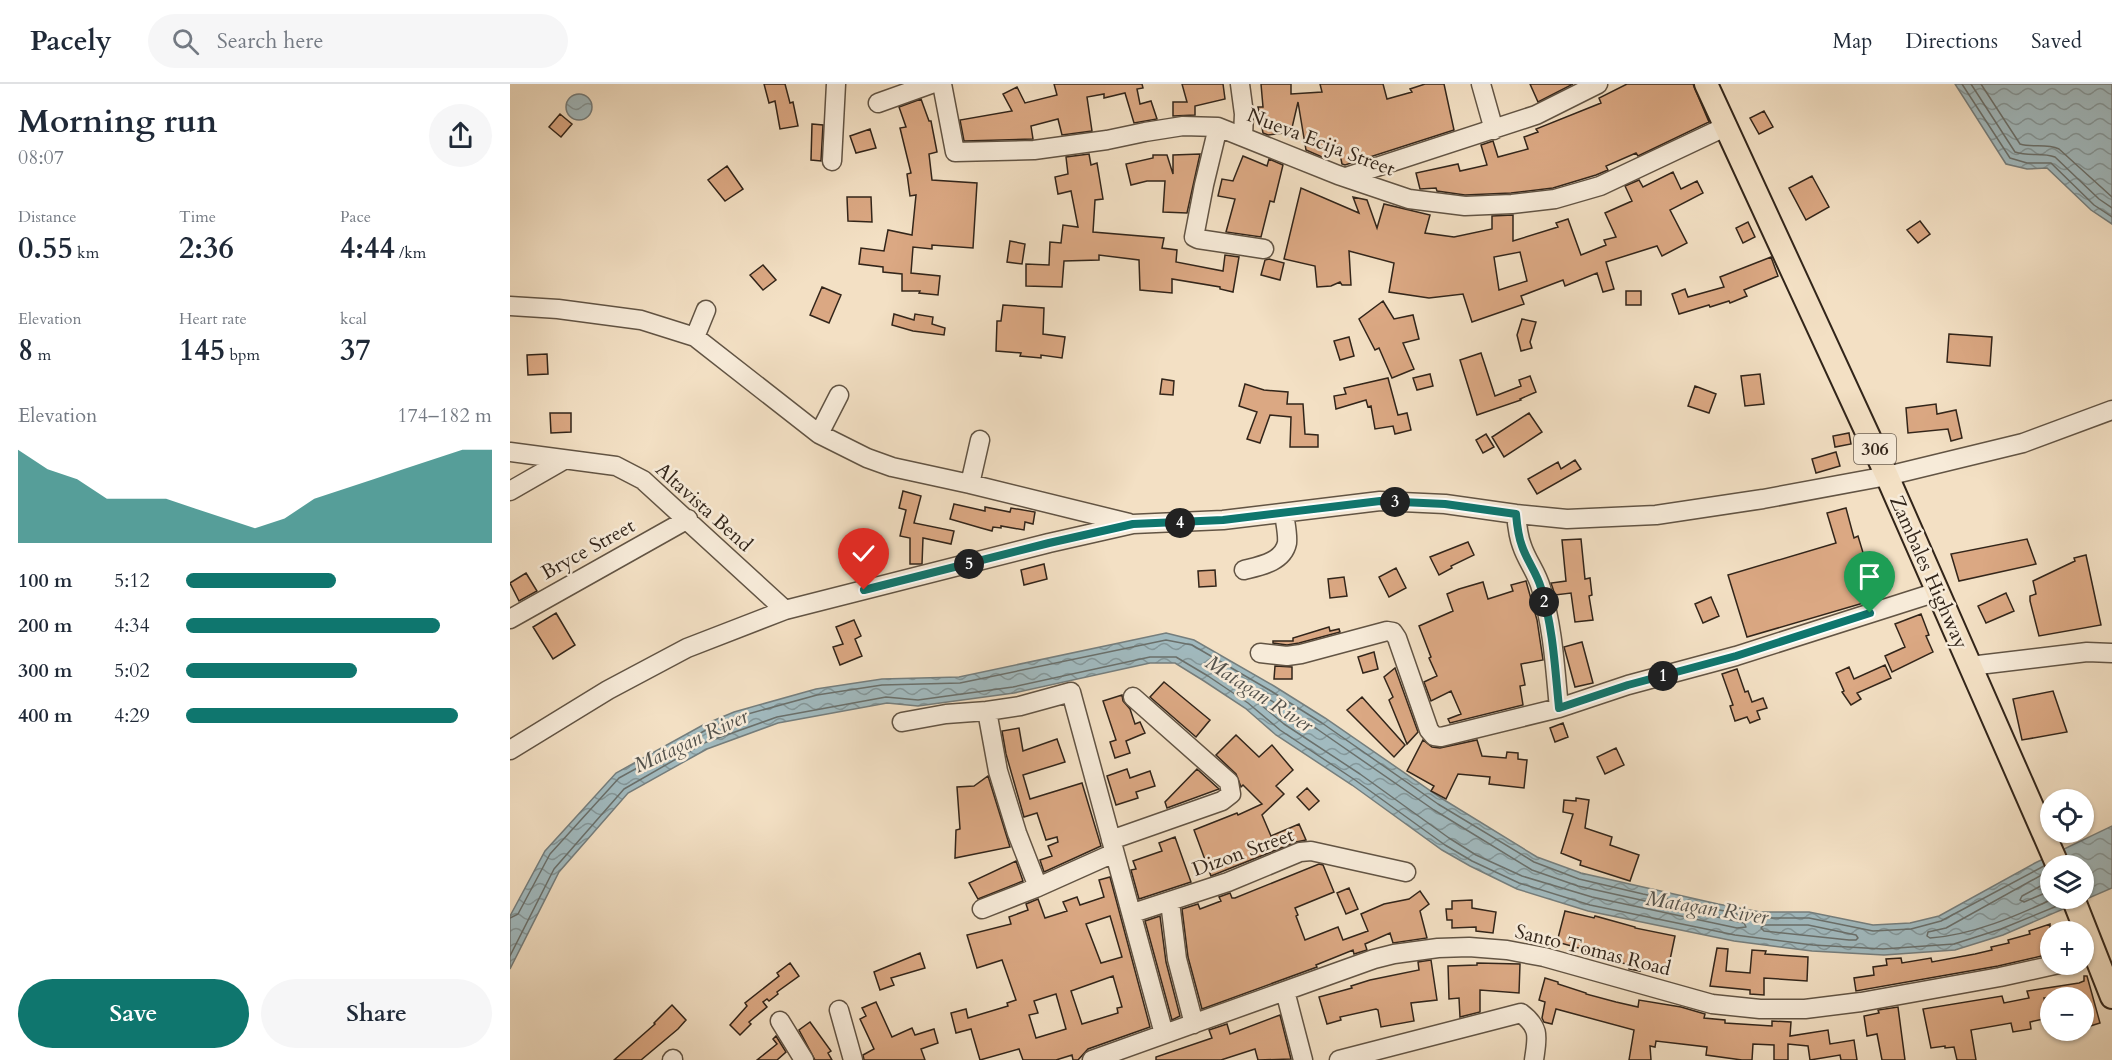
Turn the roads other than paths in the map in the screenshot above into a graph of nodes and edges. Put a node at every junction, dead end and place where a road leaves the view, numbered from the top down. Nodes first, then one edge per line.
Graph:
1 (836, 84) edge
2 (1240, 84) edge
3 (1481, 84) edge
4 (1598, 84) edge
5 (1706, 84) edge
6 (930, 85) edge
7 (878, 103) dead end
8 (1727, 126) junction
9 (1218, 127) junction
10 (1494, 130) junction
11 (1243, 136) junction
12 (832, 161) dead end
13 (1346, 177) junction
14 (1264, 249) dead end
15 (510, 306) edge
16 (706, 310) dead end
17 (695, 337) junction
18 (839, 395) dead end
19 (2112, 410) edge
20 (819, 435) junction
21 (980, 440) dead end
22 (510, 452) edge
23 (564, 460) junction
24 (1887, 476) junction
25 (970, 484) junction
26 (510, 491) edge
27 (1284, 513) junction
28 (1516, 514) junction
29 (688, 519) junction
30 (1133, 524) junction
31 (1244, 570) dead end
32 (1937, 592) junction
33 (785, 610) junction
34 (510, 619) edge
35 (1260, 653) dead end
36 (2112, 653) edge
37 (1970, 666) junction
38 (1133, 697) dead end
39 (1559, 708) junction
40 (987, 711) junction
41 (902, 722) dead end
42 (510, 750) edge
43 (1112, 847) junction
44 (2053, 855) edge
45 (1406, 872) dead end
46 (1038, 887) junction
47 (1170, 902) junction
48 (982, 909) dead end
49 (1133, 913) junction
50 (2094, 963) edge
51 (2040, 968) edge
52 (1285, 991) junction
53 (2112, 997) edge
54 (839, 1010) dead end
55 (780, 1021) dead end
56 (1194, 1024) junction
57 (1164, 1034) junction
58 (804, 1060) edge
59 (853, 1060) edge
60 (1092, 1060) edge
61 (1303, 1060) edge
62 (1339, 1060) edge
63 (1534, 1060) edge

1 - 12 street
2 - 11 street
3 - 10 street
4 - 10 street
5 - 8 main road, Zambales Highway / 306
6 - 7 street
6 - 9 street, Nueva Ecija Street
8 - 13 street, Nueva Ecija Street
8 - 24 main road, Zambales Highway / 306
9 - 11 street, Nueva Ecija Street
9 - 14 street
10 - 13 street
11 - 13 street, Nueva Ecija Street
15 - 17 street
16 - 17 street
17 - 20 street
18 - 20 street
19 - 24 street
20 - 25 street
21 - 25 street
22 - 23 street, Altavista Bend
23 - 26 street
23 - 29 street, Altavista Bend
24 - 28 street
24 - 32 main road, Zambales Highway / 306
25 - 30 street
27 - 28 street
27 - 30 street
27 - 31 street
28 - 39 street
29 - 33 street, Altavista Bend
29 - 34 street, Bryce Street
30 - 33 street
32 - 37 main road, Zambales Highway / 306
32 - 39 street
33 - 42 street
35 - 39 street
36 - 37 street
37 - 44 main road, Zambales Highway / 306
38 - 43 street
40 - 41 street
40 - 43 street
40 - 46 street
43 - 46 street
43 - 49 street
45 - 47 street, Dizon Street
46 - 48 street
47 - 49 street, Dizon Street
47 - 56 street
49 - 57 street
50 - 53 main road
51 - 52 street, Santo Tomas Road
52 - 56 street, Santo Tomas Road
52 - 61 street
54 - 59 street
55 - 58 street
56 - 57 street, Santo Tomas Road
57 - 60 street, Santo Tomas Road
62 - 63 street

